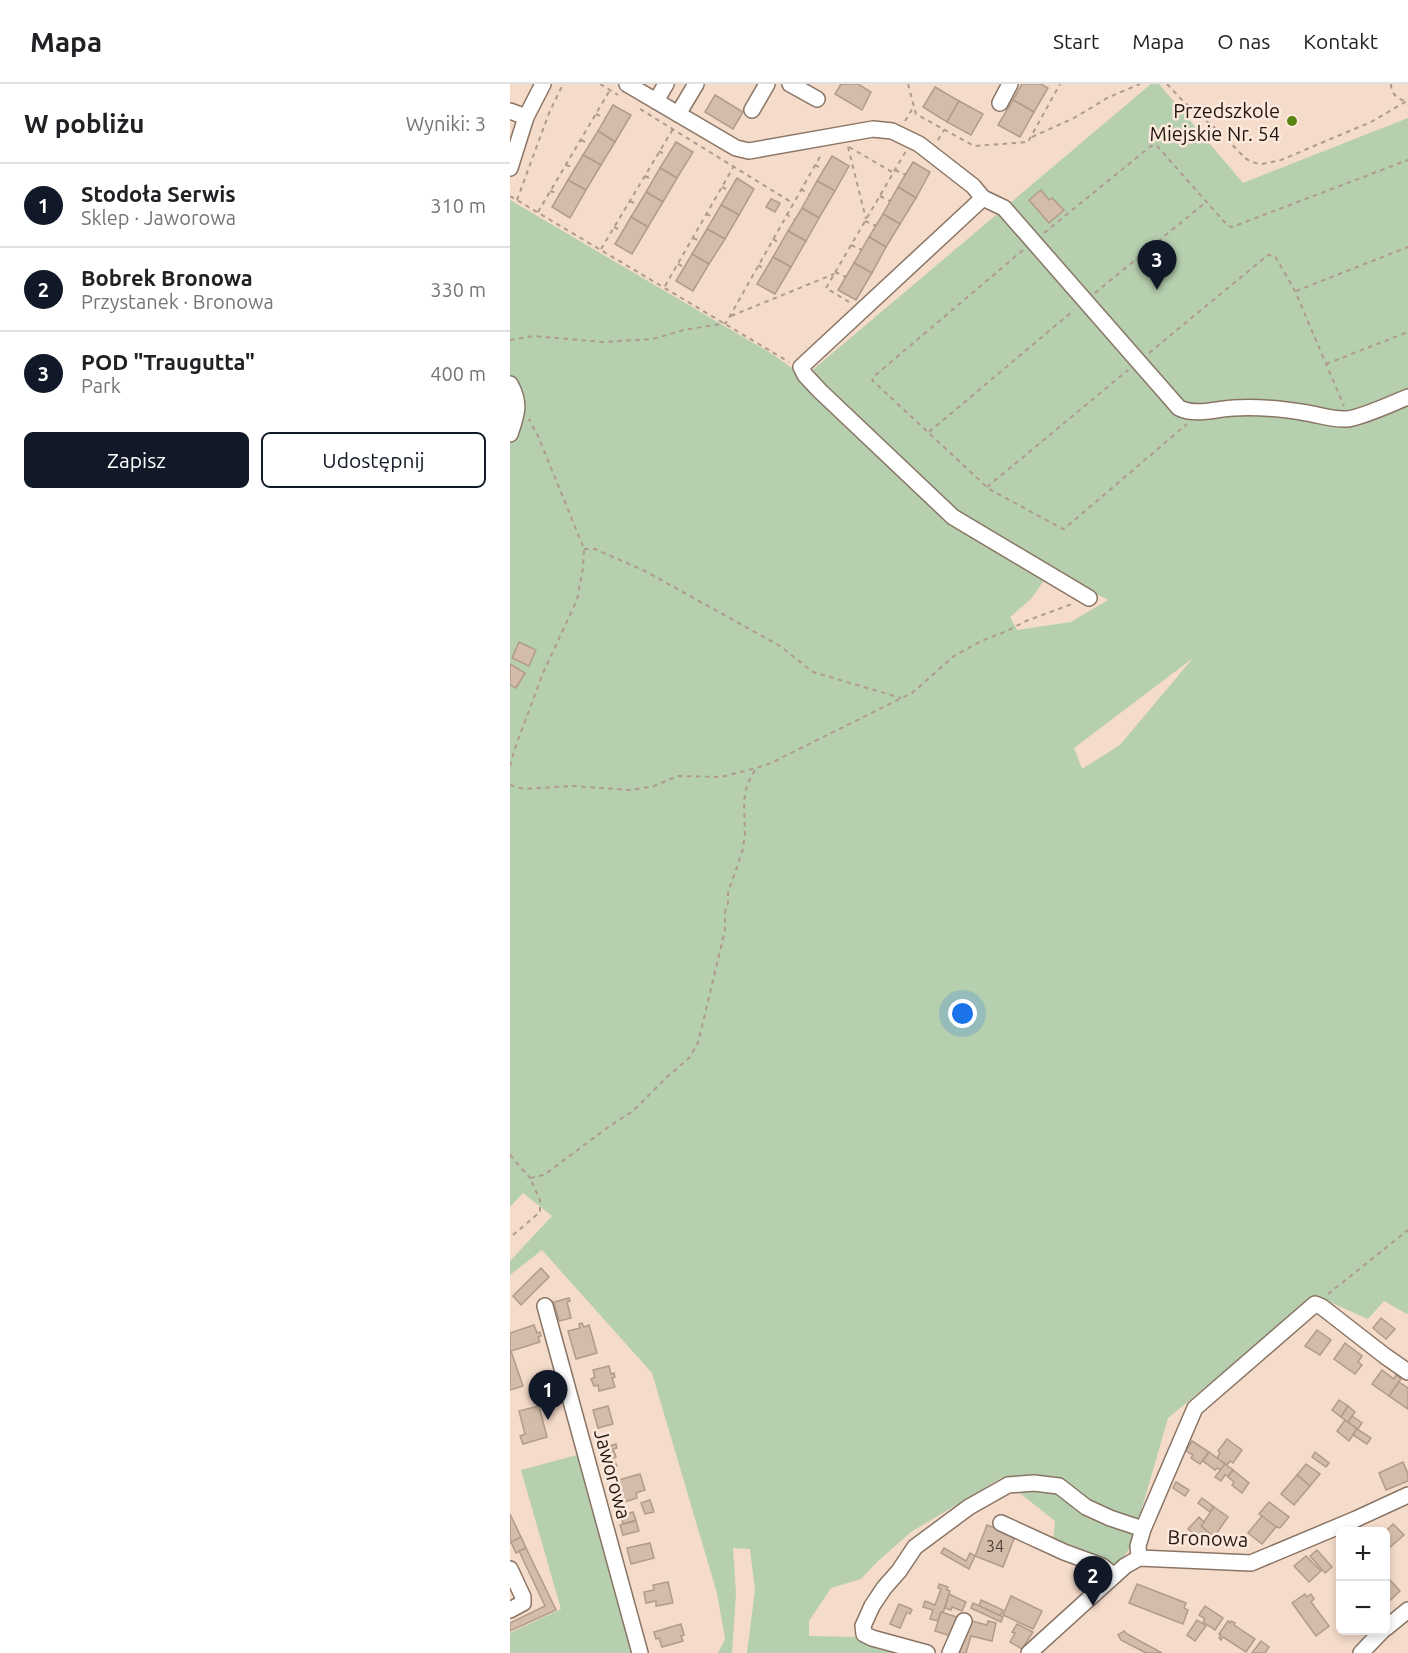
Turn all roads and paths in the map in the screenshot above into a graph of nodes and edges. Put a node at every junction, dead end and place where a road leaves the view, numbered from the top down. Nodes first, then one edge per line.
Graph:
1 (543, 84) edge
2 (563, 84) edge
3 (600, 84) edge
4 (666, 84) edge
5 (696, 84) edge
6 (767, 84) edge
7 (790, 84) edge
8 (908, 84) edge
9 (1010, 84) edge
10 (1060, 84) edge
11 (1140, 84) edge
12 (1167, 84) edge
13 (1391, 84) edge
14 (610, 90) junction
15 (623, 90) edge
16 (817, 99) dead end
17 (656, 101) junction
18 (1408, 101) edge
19 (1000, 103) dead end
20 (914, 106) junction
21 (637, 107) dead end
22 (752, 110) dead end
23 (510, 111) edge
24 (596, 114) junction
25 (678, 114) junction
26 (526, 117) junction
27 (605, 118) dead end
28 (905, 121) dead end
29 (673, 129) junction
30 (944, 130) junction
31 (1030, 138) junction
32 (581, 140) junction
33 (912, 141) junction
34 (937, 143) dead end
35 (590, 144) dead end
36 (848, 147) junction
37 (840, 148) dead end
38 (824, 150) dead end
39 (659, 151) junction
40 (667, 156) dead end
41 (1408, 160) edge
42 (566, 165) junction
43 (815, 165) junction
44 (734, 166) junction
45 (510, 168) edge
46 (575, 168) dead end
47 (824, 170) dead end
48 (894, 171) junction
49 (906, 175) dead end
50 (645, 176) junction
51 (653, 180) dead end
52 (722, 187) junction
53 (801, 189) junction
54 (550, 191) junction
55 (729, 191) dead end
56 (560, 194) dead end
57 (810, 195) dead end
58 (510, 196) edge
59 (880, 196) junction
60 (983, 198) junction
61 (517, 200) junction
62 (630, 201) junction
63 (890, 201) dead end
64 (1207, 202) junction
65 (793, 203) junction
66 (638, 205) dead end
67 (537, 213) junction
68 (706, 214) junction
69 (786, 214) junction
70 (714, 218) dead end
71 (795, 220) dead end
72 (866, 220) junction
73 (876, 226) dead end
74 (614, 227) junction
75 (622, 231) dead end
76 (693, 238) junction
77 (773, 239) junction
78 (700, 241) dead end
79 (1033, 242) junction
80 (781, 244) dead end
81 (851, 245) junction
82 (1408, 247) edge
83 (601, 249) junction
84 (862, 250) dead end
85 (678, 264) junction
86 (758, 265) junction
87 (684, 267) dead end
88 (766, 270) dead end
89 (834, 273) junction
90 (846, 277) dead end
91 (664, 287) junction
92 (1295, 291) junction
93 (1085, 301) junction
94 (863, 310) junction
95 (729, 317) junction
96 (726, 323) junction
97 (1408, 332) edge
98 (510, 340) edge
99 (1139, 362) junction
100 (1326, 364) junction
101 (801, 367) junction
102 (510, 384) edge
103 (1408, 397) edge
104 (518, 403) junction
105 (1201, 412) junction
106 (1350, 418) junction
107 (929, 432) junction
108 (510, 434) edge
109 (987, 487) junction
110 (584, 549) junction
111 (1089, 598) joint
112 (902, 698) junction
113 (510, 766) edge
114 (756, 768) junction
115 (510, 785) edge
116 (510, 1155) edge
117 (530, 1178) junction
118 (1408, 1230) edge
119 (513, 1235) dead end
120 (1315, 1304) junction
121 (545, 1306) dead end
122 (1408, 1372) edge
123 (1408, 1495) edge
124 (1001, 1523) dead end
125 (1143, 1529) junction
126 (1139, 1558) junction
127 (510, 1569) edge
128 (1114, 1576) junction
129 (510, 1610) edge
130 (1408, 1610) edge
131 (963, 1620) dead end
132 (1390, 1624) edge
133 (1377, 1635) edge
134 (640, 1653) edge
135 (927, 1653) edge
136 (950, 1653) edge
137 (1029, 1653) edge
138 (1361, 1653) edge

1 - 26 street
2 - 61 path
3 - 14 path
4 - 17 street
5 - 25 street
6 - 22 street
7 - 16 street
8 - 20 path
9 - 19 street
10 - 31 path
11 - 31 path
12 - 18 path
13 - 18 path
14 - 15 path
14 - 24 path
15 - 17 street
17 - 25 street
20 - 28 path
20 - 30 path
21 - 29 path
23 - 26 street
24 - 27 path
24 - 32 path
25 - 33 street
26 - 45 street
29 - 39 path
29 - 44 path
30 - 31 path
30 - 34 path
32 - 35 path
32 - 42 path
33 - 48 path
33 - 60 street
36 - 37 path
36 - 48 path
36 - 72 path
38 - 43 path
39 - 40 path
39 - 50 path
41 - 64 path
42 - 46 path
42 - 54 path
43 - 47 path
43 - 53 path
44 - 52 path
44 - 65 path
48 - 49 path
48 - 59 path
50 - 51 path
50 - 62 path
52 - 55 path
52 - 68 path
53 - 57 path
53 - 65 path
54 - 56 path
54 - 67 path
58 - 61 path
59 - 63 path
59 - 72 path
60 - 79 street
60 - 94 street
61 - 67 path
62 - 66 path
62 - 74 path
64 - 79 path
64 - 93 path
65 - 69 path
67 - 83 path
68 - 70 path
68 - 76 path
69 - 71 path
69 - 77 path
72 - 73 path
72 - 81 path
74 - 75 path
74 - 83 path
76 - 78 path
76 - 85 path
77 - 80 path
77 - 86 path
79 - 93 street
79 - 107 path
81 - 84 path
81 - 89 path
82 - 92 path
83 - 91 path
85 - 87 path
85 - 91 path
86 - 88 path
86 - 95 path
89 - 90 path
89 - 94 path
89 - 95 path
91 - 96 path
92 - 99 path
92 - 100 path
93 - 99 street
93 - 107 path
94 - 101 street
95 - 96 path
96 - 98 path
96 - 101 path
97 - 100 path
99 - 105 street
99 - 109 path
100 - 106 path
101 - 111 street
102 - 104 street
103 - 106 street
104 - 108 street
104 - 110 path
105 - 106 street
105 - 109 path
107 - 109 path
110 - 112 path
110 - 113 path
111 - 112 path
112 - 114 path
114 - 115 path
114 - 117 path
116 - 117 path
117 - 119 path
118 - 120 path
120 - 122 street
120 - 125 street
121 - 134 street, Jaworowa
123 - 126 street, Bronowa
124 - 128 street
125 - 126 street
125 - 135 street
126 - 128 street
127 - 129 street
128 - 137 street
130 - 132 street
131 - 136 street
133 - 138 street

